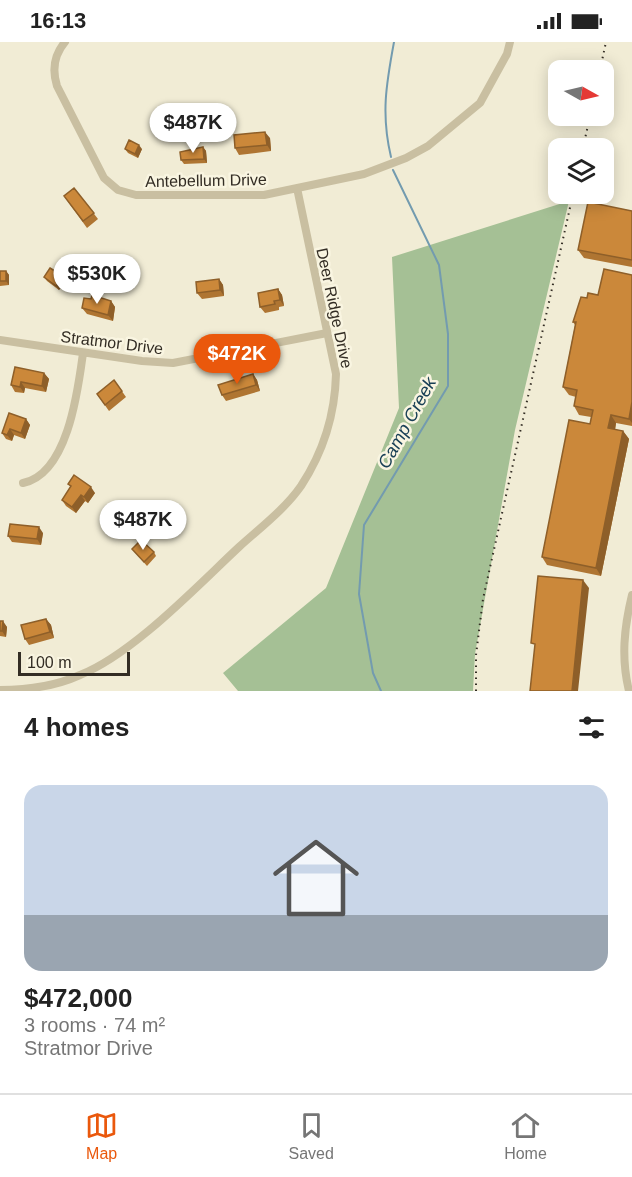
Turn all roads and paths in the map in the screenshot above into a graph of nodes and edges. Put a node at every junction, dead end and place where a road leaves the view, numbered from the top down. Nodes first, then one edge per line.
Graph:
1 (65, 42) edge
2 (510, 42) edge
3 (297, 188) junction
4 (327, 333) junction
5 (0, 340) edge
6 (83, 353) junction
7 (23, 483) dead end
8 (632, 595) edge
9 (0, 690) edge
10 (629, 691) edge

1 - 3 street, Antebellum Drive
2 - 3 street, Antebellum Drive
3 - 4 street, Deer Ridge Drive
4 - 6 street, Stratmor Drive
4 - 9 street, Deer Ridge Drive
5 - 6 street, Stratmor Drive
6 - 7 street
8 - 10 street

